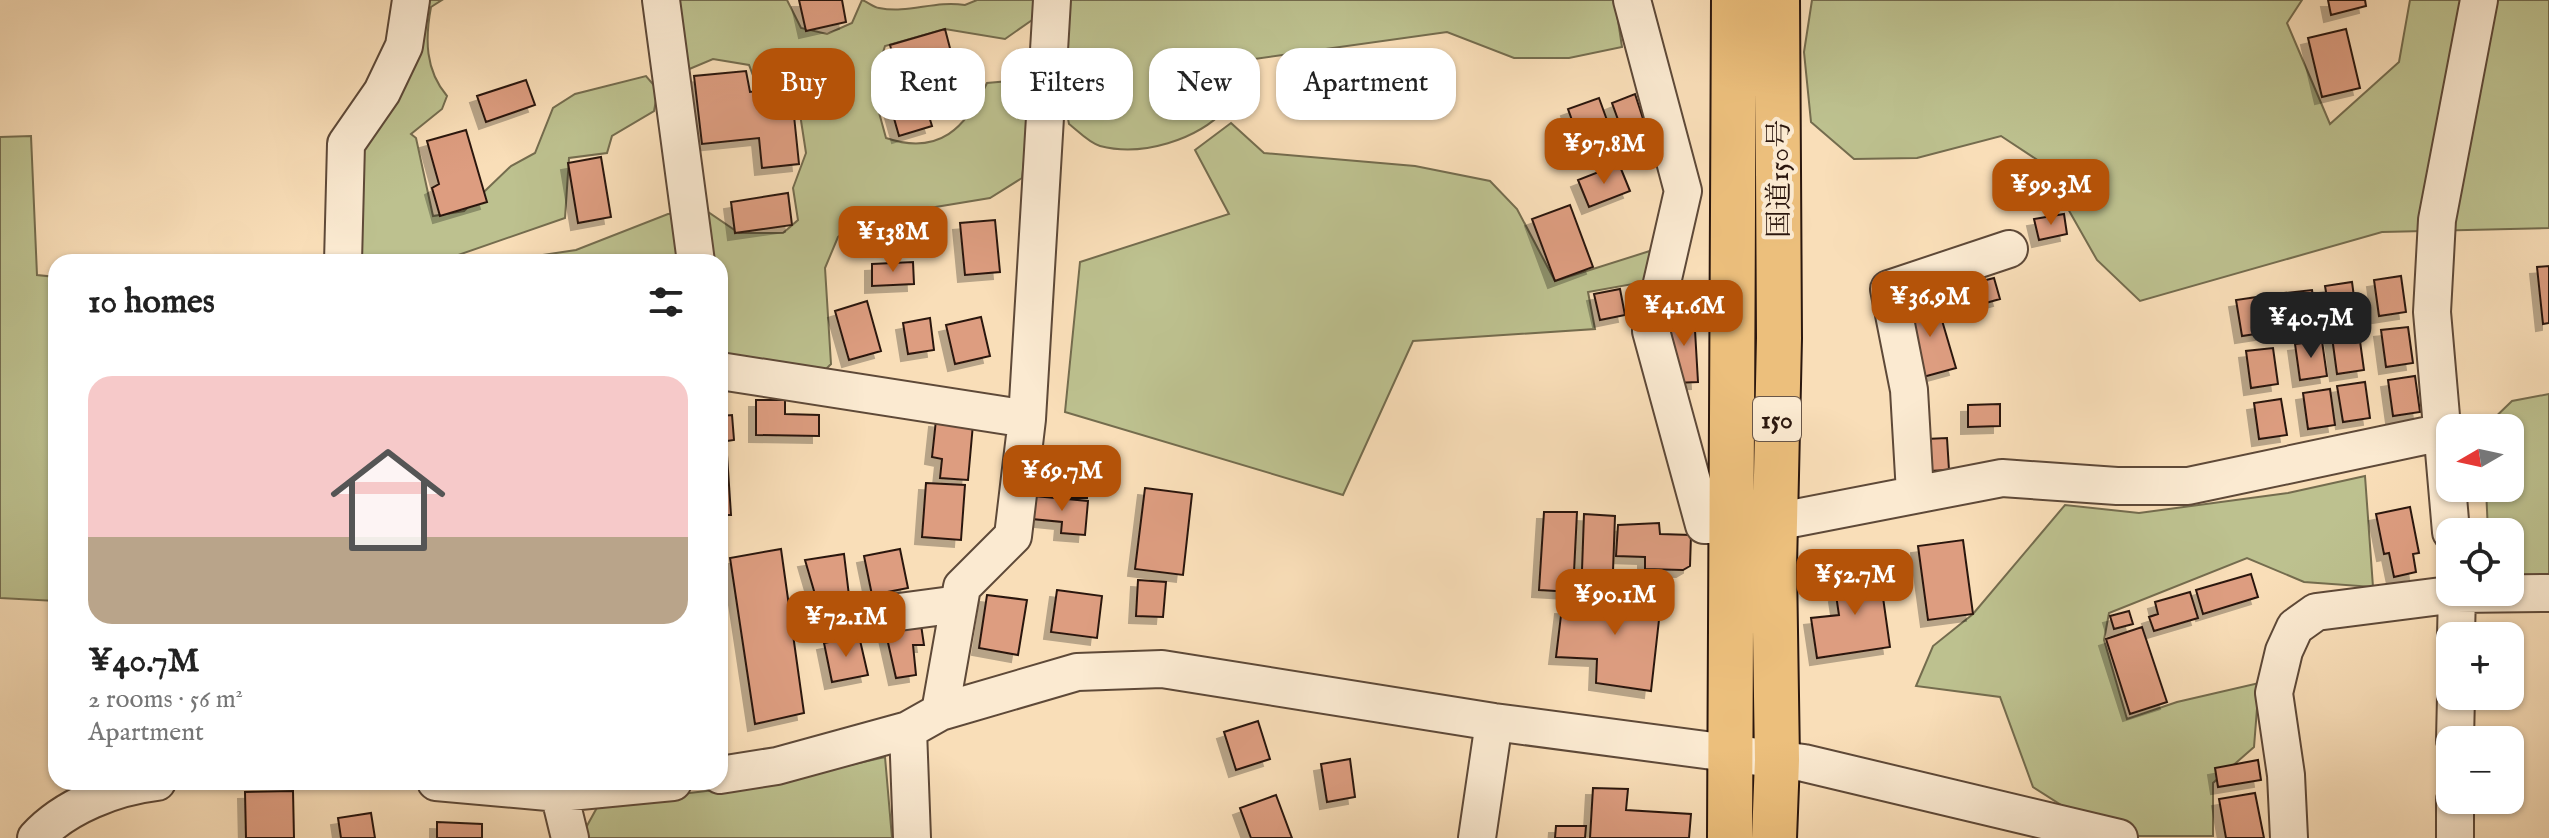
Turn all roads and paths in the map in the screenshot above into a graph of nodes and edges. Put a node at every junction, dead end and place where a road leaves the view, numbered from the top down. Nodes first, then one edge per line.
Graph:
1 (411, 0) edge
2 (661, 0) edge
3 (1052, 0) edge
4 (1632, 0) edge
5 (1734, 0) edge
6 (1777, 0) edge
7 (2479, 0) edge
8 (2009, 249) dead end
9 (343, 254) edge
10 (695, 254) edge
11 (728, 372) edge
12 (2441, 414) edge
13 (1027, 419) junction
14 (2436, 433) edge
15 (1915, 493) junction
16 (1754, 524) junction
17 (2524, 593) edge
18 (2549, 593) edge
19 (2436, 596) edge
20 (959, 604) junction
21 (869, 616) dead end
22 (940, 712) junction
23 (1494, 722) junction
24 (908, 730) junction
25 (1733, 754) junction
26 (1777, 760) junction
27 (728, 774) edge
28 (117, 790) edge
29 (525, 790) edge
30 (590, 790) edge
31 (559, 793) junction
32 (2455, 814) edge
33 (36, 838) edge
34 (570, 838) edge
35 (912, 838) edge
36 (1477, 838) edge
37 (1730, 838) edge
38 (1774, 838) edge
39 (2119, 838) edge
40 (2289, 838) edge
41 (2455, 838) edge

1 - 9 street
2 - 10 street
3 - 13 street
4 - 16 street
5 - 16 highway, 国道150号 / 150
6 - 16 highway, 国道150号 / 150
7 - 12 street
8 - 15 street
11 - 13 street
13 - 20 street
14 - 15 street
15 - 16 street
16 - 25 highway, 国道150号 / 150
16 - 26 highway, 国道150号 / 150
17 - 18 street
19 - 40 street
20 - 21 street
20 - 22 street
22 - 23 street
22 - 24 street
23 - 25 street
23 - 36 street
24 - 27 street
24 - 35 street
25 - 26 street
25 - 37 highway, 国道150号 / 150
26 - 38 highway, 国道150号 / 150
26 - 39 street
28 - 33 street
29 - 31 street
30 - 31 street
31 - 34 street
32 - 41 street

